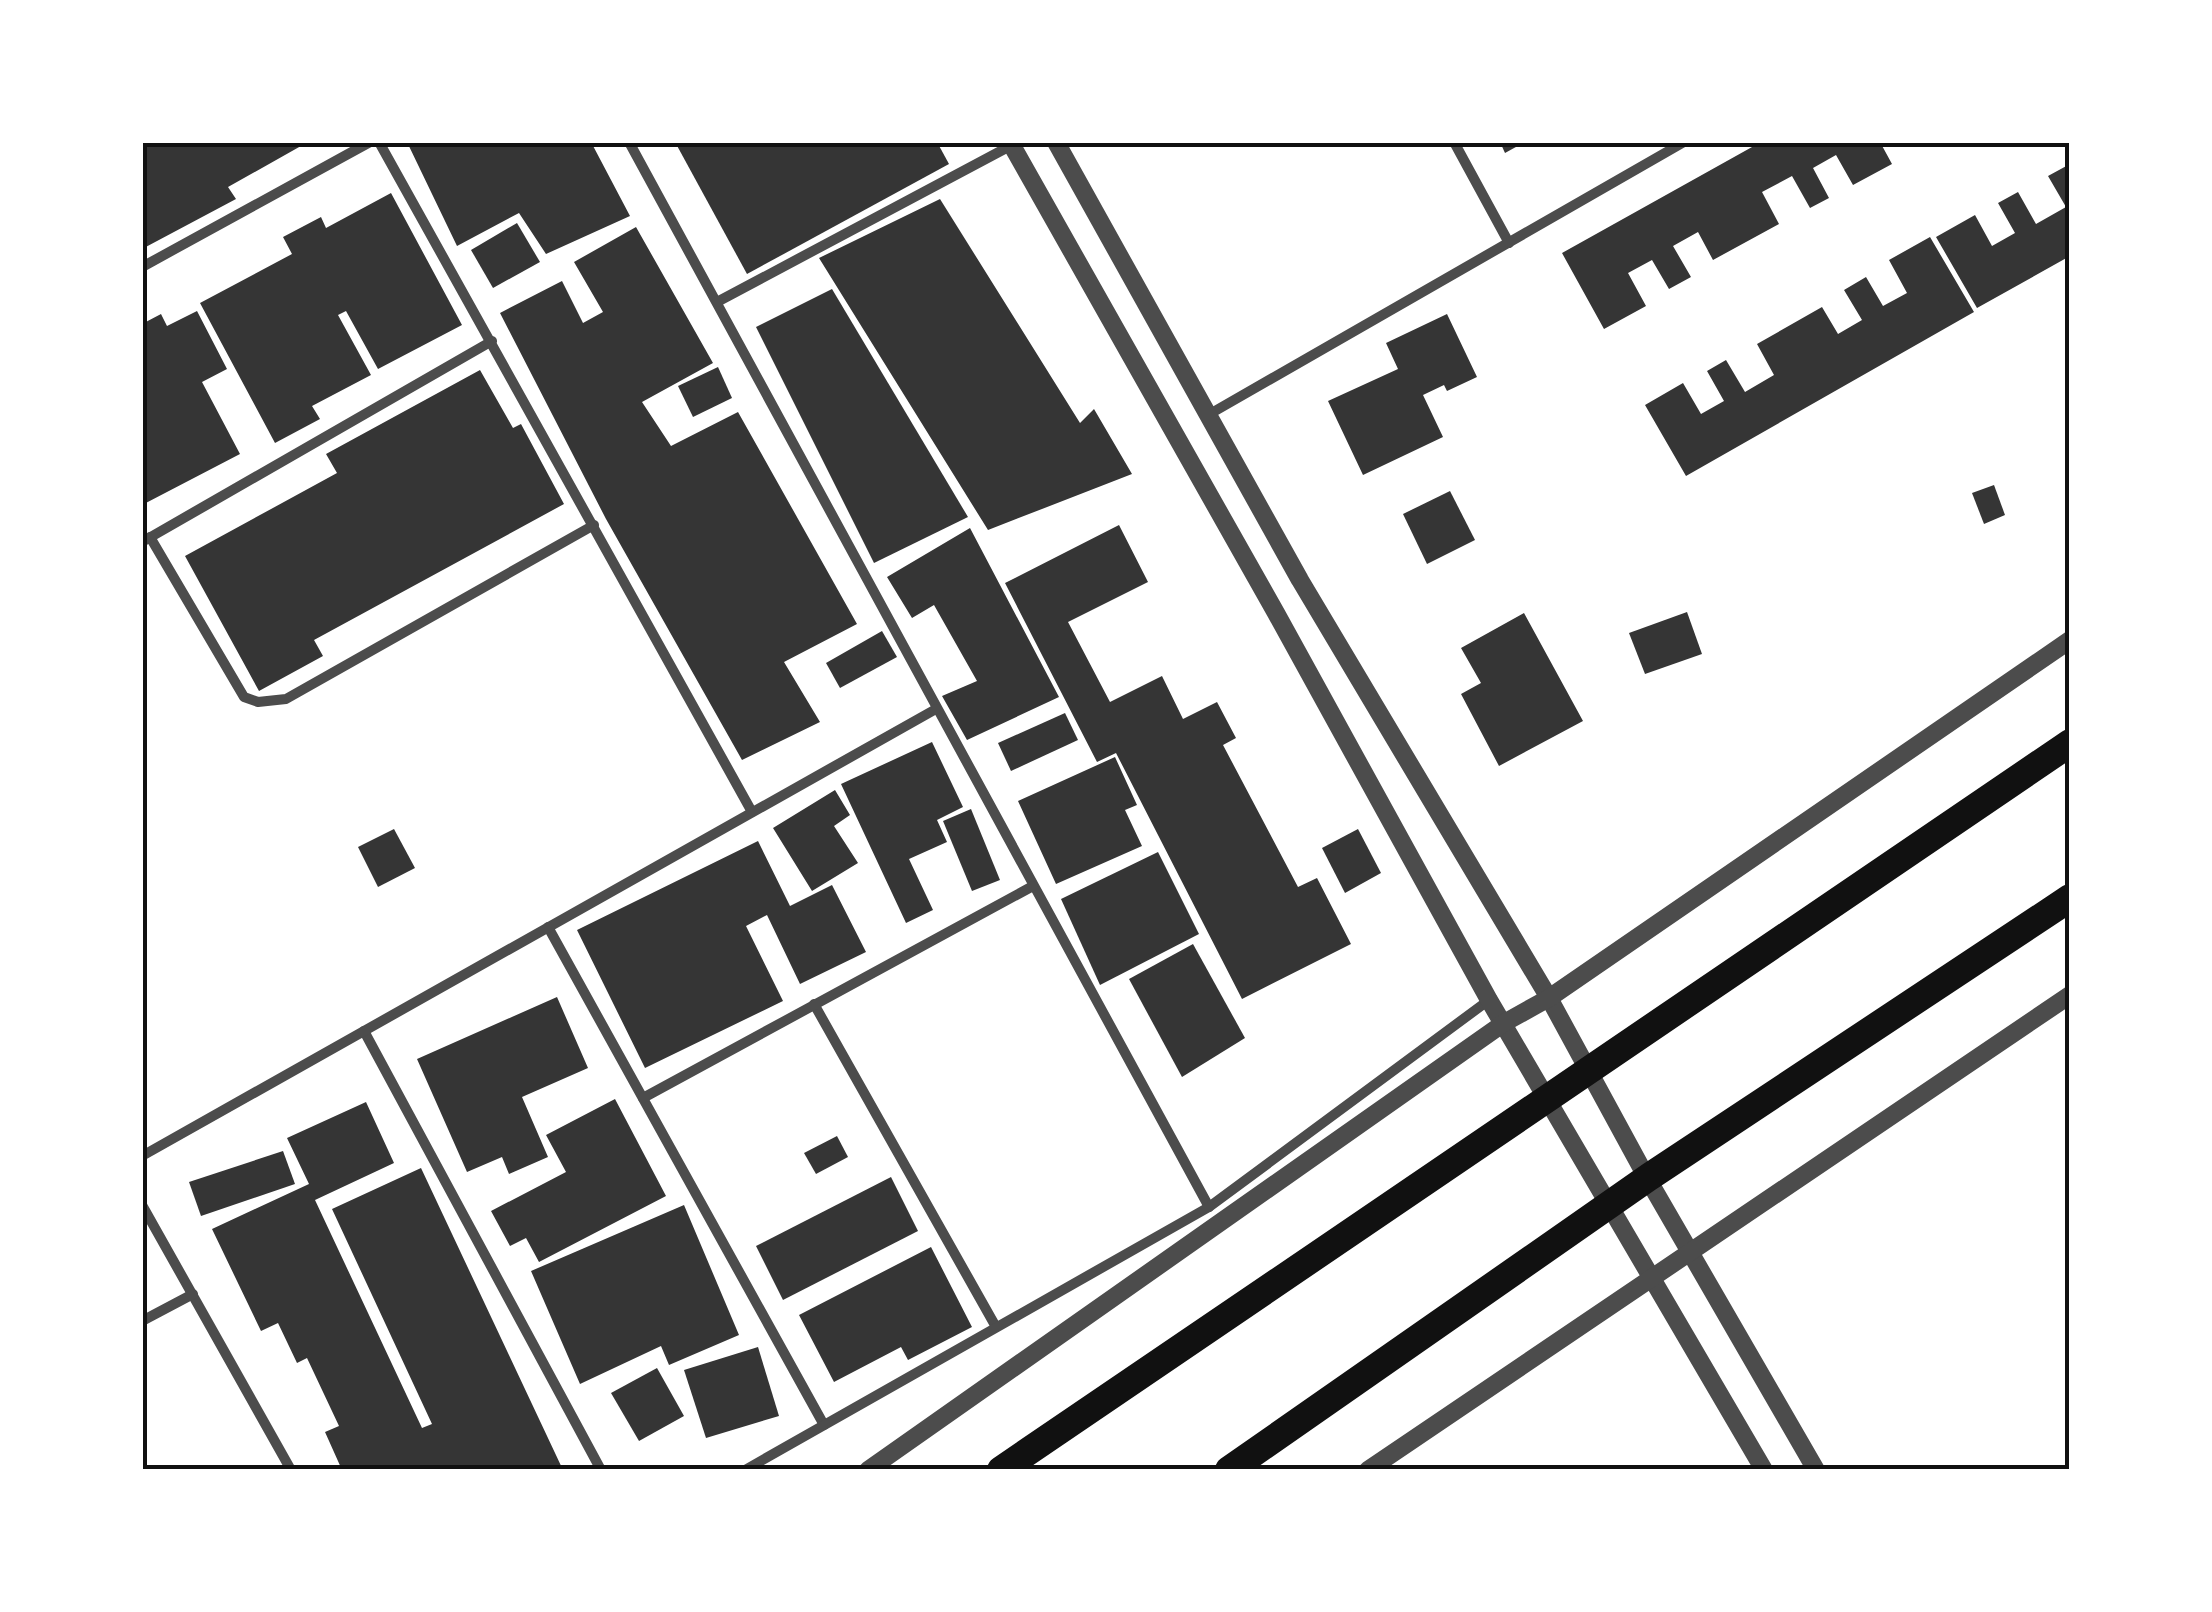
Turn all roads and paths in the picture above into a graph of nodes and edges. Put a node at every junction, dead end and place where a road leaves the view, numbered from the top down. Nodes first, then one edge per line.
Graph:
1 (370, 142) edge
2 (379, 142) edge
3 (629, 142) edge
4 (1056, 142) edge
5 (1454, 142) edge
6 (1684, 142) edge
7 (1011, 144) edge
8 (1509, 242) junction
9 (142, 267) edge
10 (717, 302) junction
11 (492, 341) junction
12 (1208, 415) junction
13 (594, 525) junction
14 (146, 540) edge
15 (2070, 640) edge
16 (936, 709) junction
17 (2070, 743) edge
18 (752, 812) junction
19 (1033, 886) junction
20 (2070, 898) edge
21 (548, 927) junction
22 (2070, 995) edge
23 (1549, 998) junction
24 (1489, 1000) junction
25 (814, 1004) junction
26 (1504, 1023) junction
27 (364, 1031) junction
28 (643, 1098) junction
29 (142, 1156) edge
30 (142, 1205) edge
31 (1208, 1207) junction
32 (1689, 1251) junction
33 (1652, 1276) junction
34 (193, 1294) junction
35 (142, 1321) edge
36 (996, 1327) junction
37 (824, 1425) junction
38 (291, 1470) edge
39 (601, 1470) edge
40 (744, 1470) edge
41 (868, 1470) edge
42 (1001, 1470) edge
43 (1229, 1470) edge
44 (1368, 1470) edge
45 (1764, 1470) edge
46 (1816, 1470) edge

1 - 9 street
2 - 11 street
3 - 10 street
4 - 12 street
5 - 8 street
6 - 8 street
7 - 10 street
7 - 24 street
8 - 12 street
10 - 16 street
11 - 13 street
11 - 14 street
12 - 23 street
13 - 14 street
13 - 18 street
15 - 23 street
16 - 18 street
16 - 19 street
17 - 42 highway
18 - 21 street
19 - 25 street
19 - 31 street
20 - 43 highway
21 - 27 street
21 - 28 street
22 - 32 street
23 - 26 street
23 - 32 street
24 - 26 street
24 - 31 street
25 - 28 street
25 - 36 street
26 - 33 street
26 - 41 street
27 - 29 street
27 - 39 street
28 - 37 street
30 - 34 street
31 - 36 street
32 - 33 street
32 - 46 street
33 - 44 street
33 - 45 street
34 - 35 street
34 - 38 street
36 - 37 street
37 - 40 street

